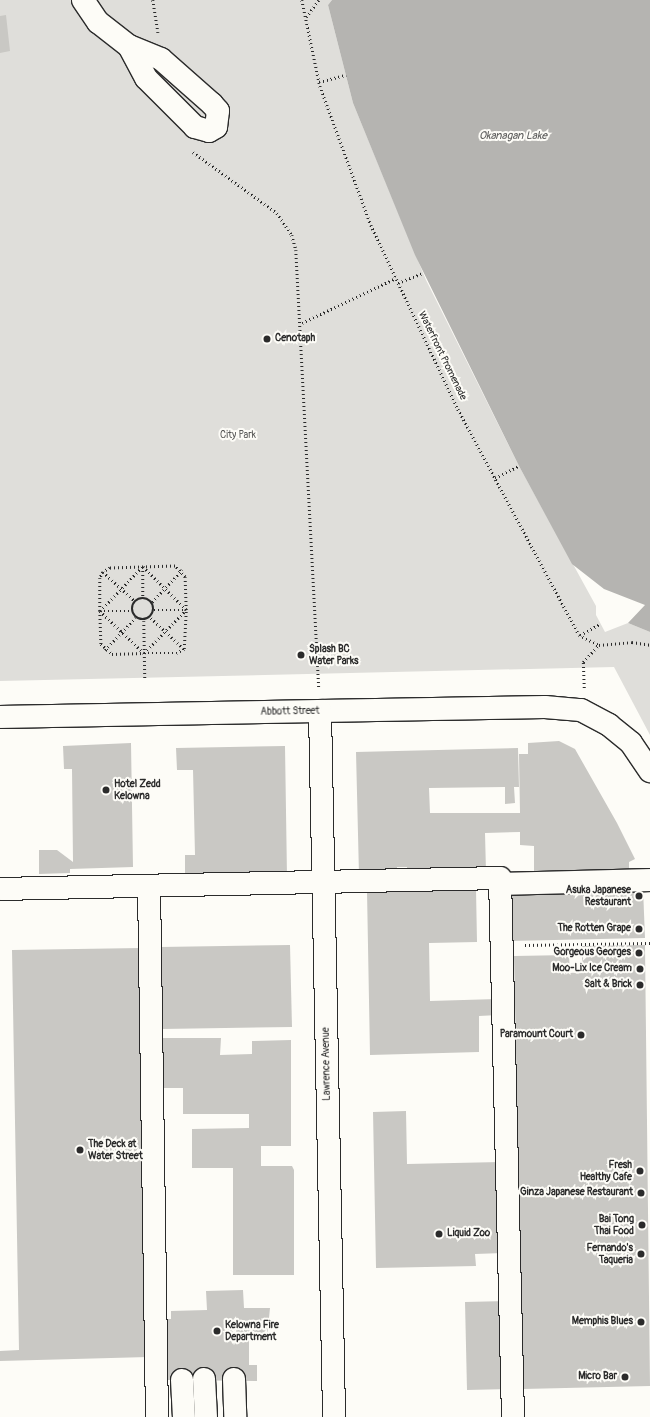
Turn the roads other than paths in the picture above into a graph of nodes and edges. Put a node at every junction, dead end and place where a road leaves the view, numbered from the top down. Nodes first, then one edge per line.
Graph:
1 (84, 0) edge
2 (129, 46) junction
3 (320, 711) junction
4 (0, 717) edge
5 (650, 771) edge
6 (650, 880) edge
7 (324, 882) junction
8 (500, 884) junction
9 (149, 886) junction
10 (0, 889) edge
11 (219, 1379) junction
12 (182, 1380) dead end
13 (157, 1417) edge
14 (184, 1417) edge
15 (206, 1417) edge
16 (220, 1417) edge
17 (235, 1417) edge
18 (334, 1417) edge
19 (513, 1417) edge

1 - 2 main road
2 - 2 main road
3 - 4 main road, Abbott Street
3 - 5 main road, Abbott Street
3 - 7 main road, Lawrence Avenue
6 - 8 main road
7 - 8 main road
7 - 9 main road
7 - 18 main road, Lawrence Avenue
8 - 19 main road
9 - 10 main road
9 - 13 main road
11 - 15 main road
11 - 16 main road
11 - 17 main road
12 - 14 main road

